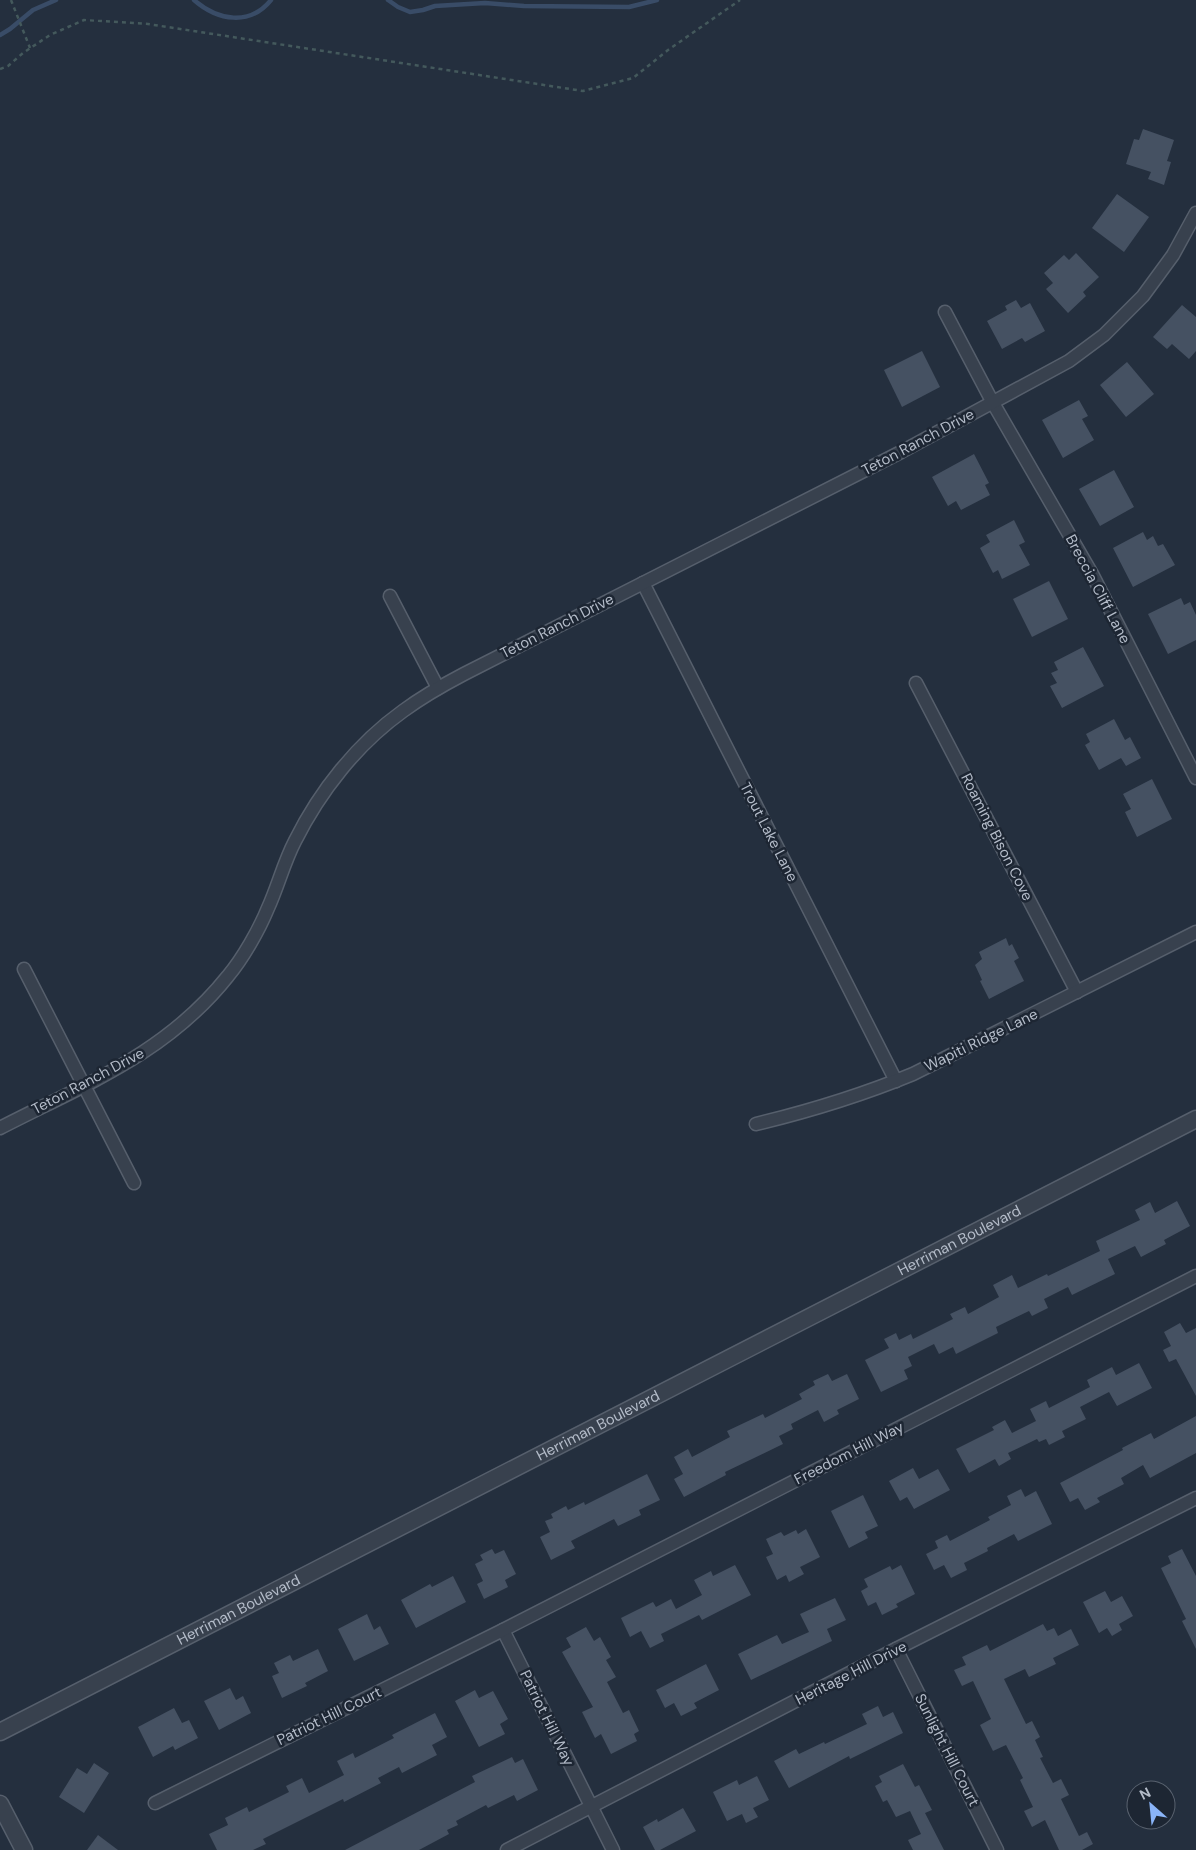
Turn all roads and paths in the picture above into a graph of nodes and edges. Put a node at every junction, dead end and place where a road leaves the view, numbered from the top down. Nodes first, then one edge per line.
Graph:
1 (740, 0) edge
2 (12, 2) edge
3 (30, 48) junction
4 (0, 69) edge
5 (1196, 213) edge
6 (944, 312) dead end
7 (993, 403) junction
8 (642, 583) junction
9 (390, 596) dead end
10 (916, 683) dead end
11 (438, 688) junction
12 (1196, 778) edge
13 (1196, 932) edge
14 (24, 969) dead end
15 (1077, 992) junction
16 (896, 1081) junction
17 (84, 1086) junction
18 (1196, 1119) edge
19 (756, 1124) dead end
20 (0, 1128) edge
21 (134, 1183) dead end
22 (1196, 1276) edge
23 (1196, 1498) edge
24 (503, 1630) junction
25 (896, 1649) junction
26 (0, 1732) edge
27 (155, 1803) dead end
28 (0, 1804) edge
29 (590, 1807) junction
30 (24, 1850) edge
31 (507, 1850) edge
32 (613, 1850) edge
33 (997, 1850) edge

1 - 3 path
2 - 3 path
3 - 4 path
5 - 7 street, Teton Ranch Drive
6 - 7 street, Breccia Cliff Lane
7 - 8 street, Teton Ranch Drive
7 - 12 street, Breccia Cliff Lane
8 - 11 street, Teton Ranch Drive
8 - 16 street, Trout Lake Lane
9 - 11 street
10 - 15 street, Roaming Bison Cove
11 - 17 street, Teton Ranch Drive
13 - 15 street, Wapiti Ridge Lane
14 - 17 street
15 - 16 street, Wapiti Ridge Lane
16 - 19 street, Wapiti Ridge Lane
17 - 20 street, Teton Ranch Drive
17 - 21 street
18 - 26 street, Herriman Boulevard
22 - 24 street, Freedom Hill Way
23 - 25 street, Heritage Hill Drive
24 - 27 street, Patriot Hill Court
24 - 29 street, Patriot Hill Way
25 - 29 street, Heritage Hill Drive
25 - 33 street, Sunlight Hill Court
28 - 30 street
29 - 31 street, Heritage Hill Drive
29 - 32 street, Patriot Hill Way

